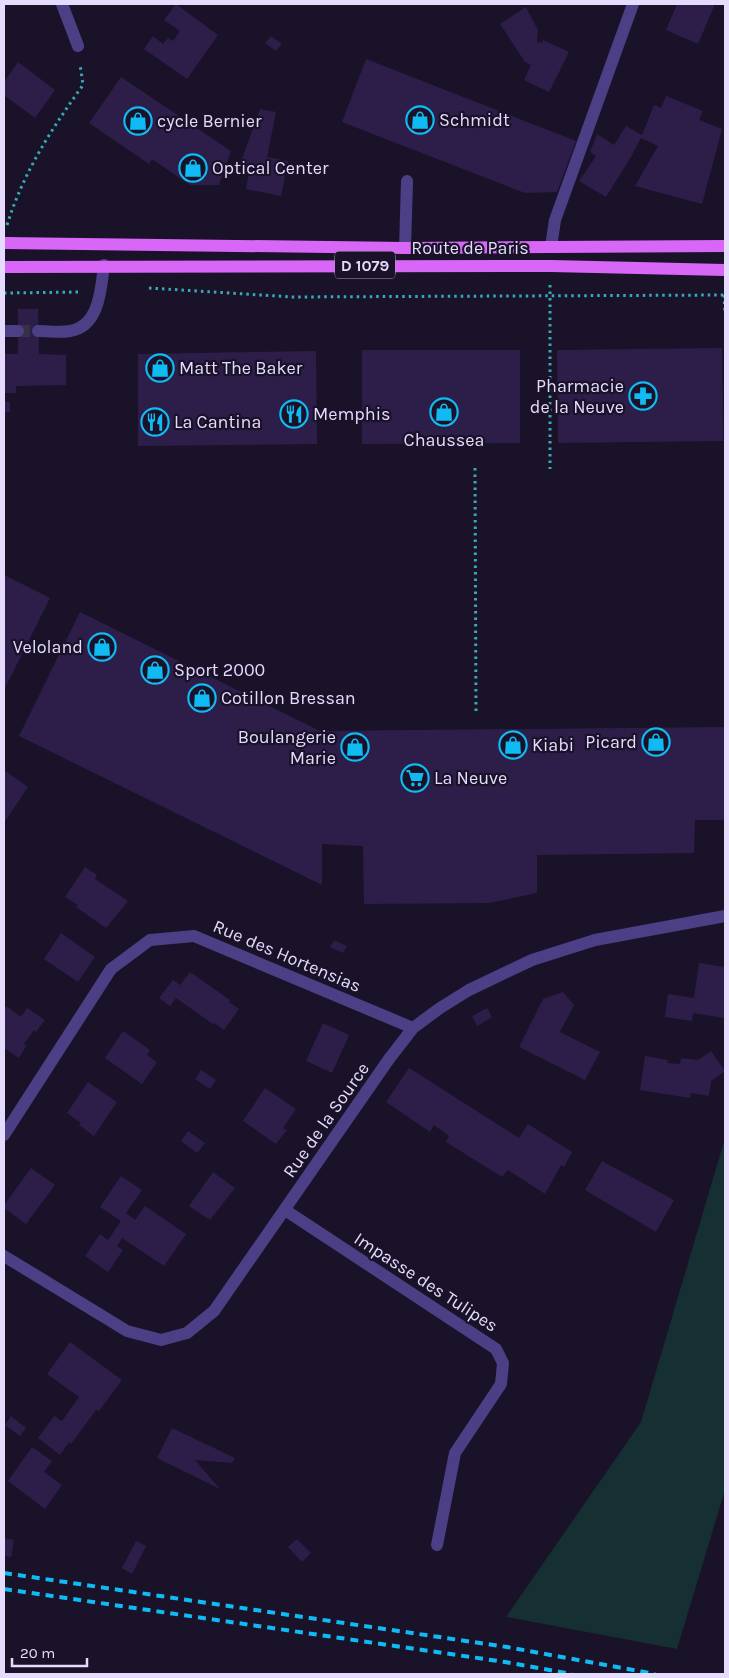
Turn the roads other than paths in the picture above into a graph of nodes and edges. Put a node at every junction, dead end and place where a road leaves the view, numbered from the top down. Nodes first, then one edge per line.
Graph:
1 (62, 4) edge
2 (633, 4) edge
3 (78, 46) road end
4 (407, 181) dead end
5 (4, 243) edge
6 (725, 246) edge
7 (551, 247) junction
8 (405, 248) junction
9 (104, 265) junction
10 (4, 267) edge
11 (725, 270) edge
12 (4, 331) edge
13 (18, 331) tunnel mouth
14 (38, 331) tunnel mouth
15 (725, 916) edge
16 (413, 1028) junction
17 (4, 1135) edge
18 (285, 1210) junction
19 (4, 1256) edge
20 (437, 1545) dead end

1 - 3 street
2 - 7 street
4 - 8 street
5 - 8 main road, Route de Paris / D 1079
6 - 7 main road, Route de Paris / D 1079
7 - 8 main road, Route de Paris / D 1079
9 - 10 main road, Route de Paris / D 1079
9 - 11 main road, Route de Paris / D 1079
9 - 14 street
12 - 13 street
15 - 16 street, Rue de la Source
16 - 17 street, Rue des Hortensias
16 - 18 street, Rue de la Source
18 - 19 street, Rue de la Source
18 - 20 street, Impasse des Tulipes

